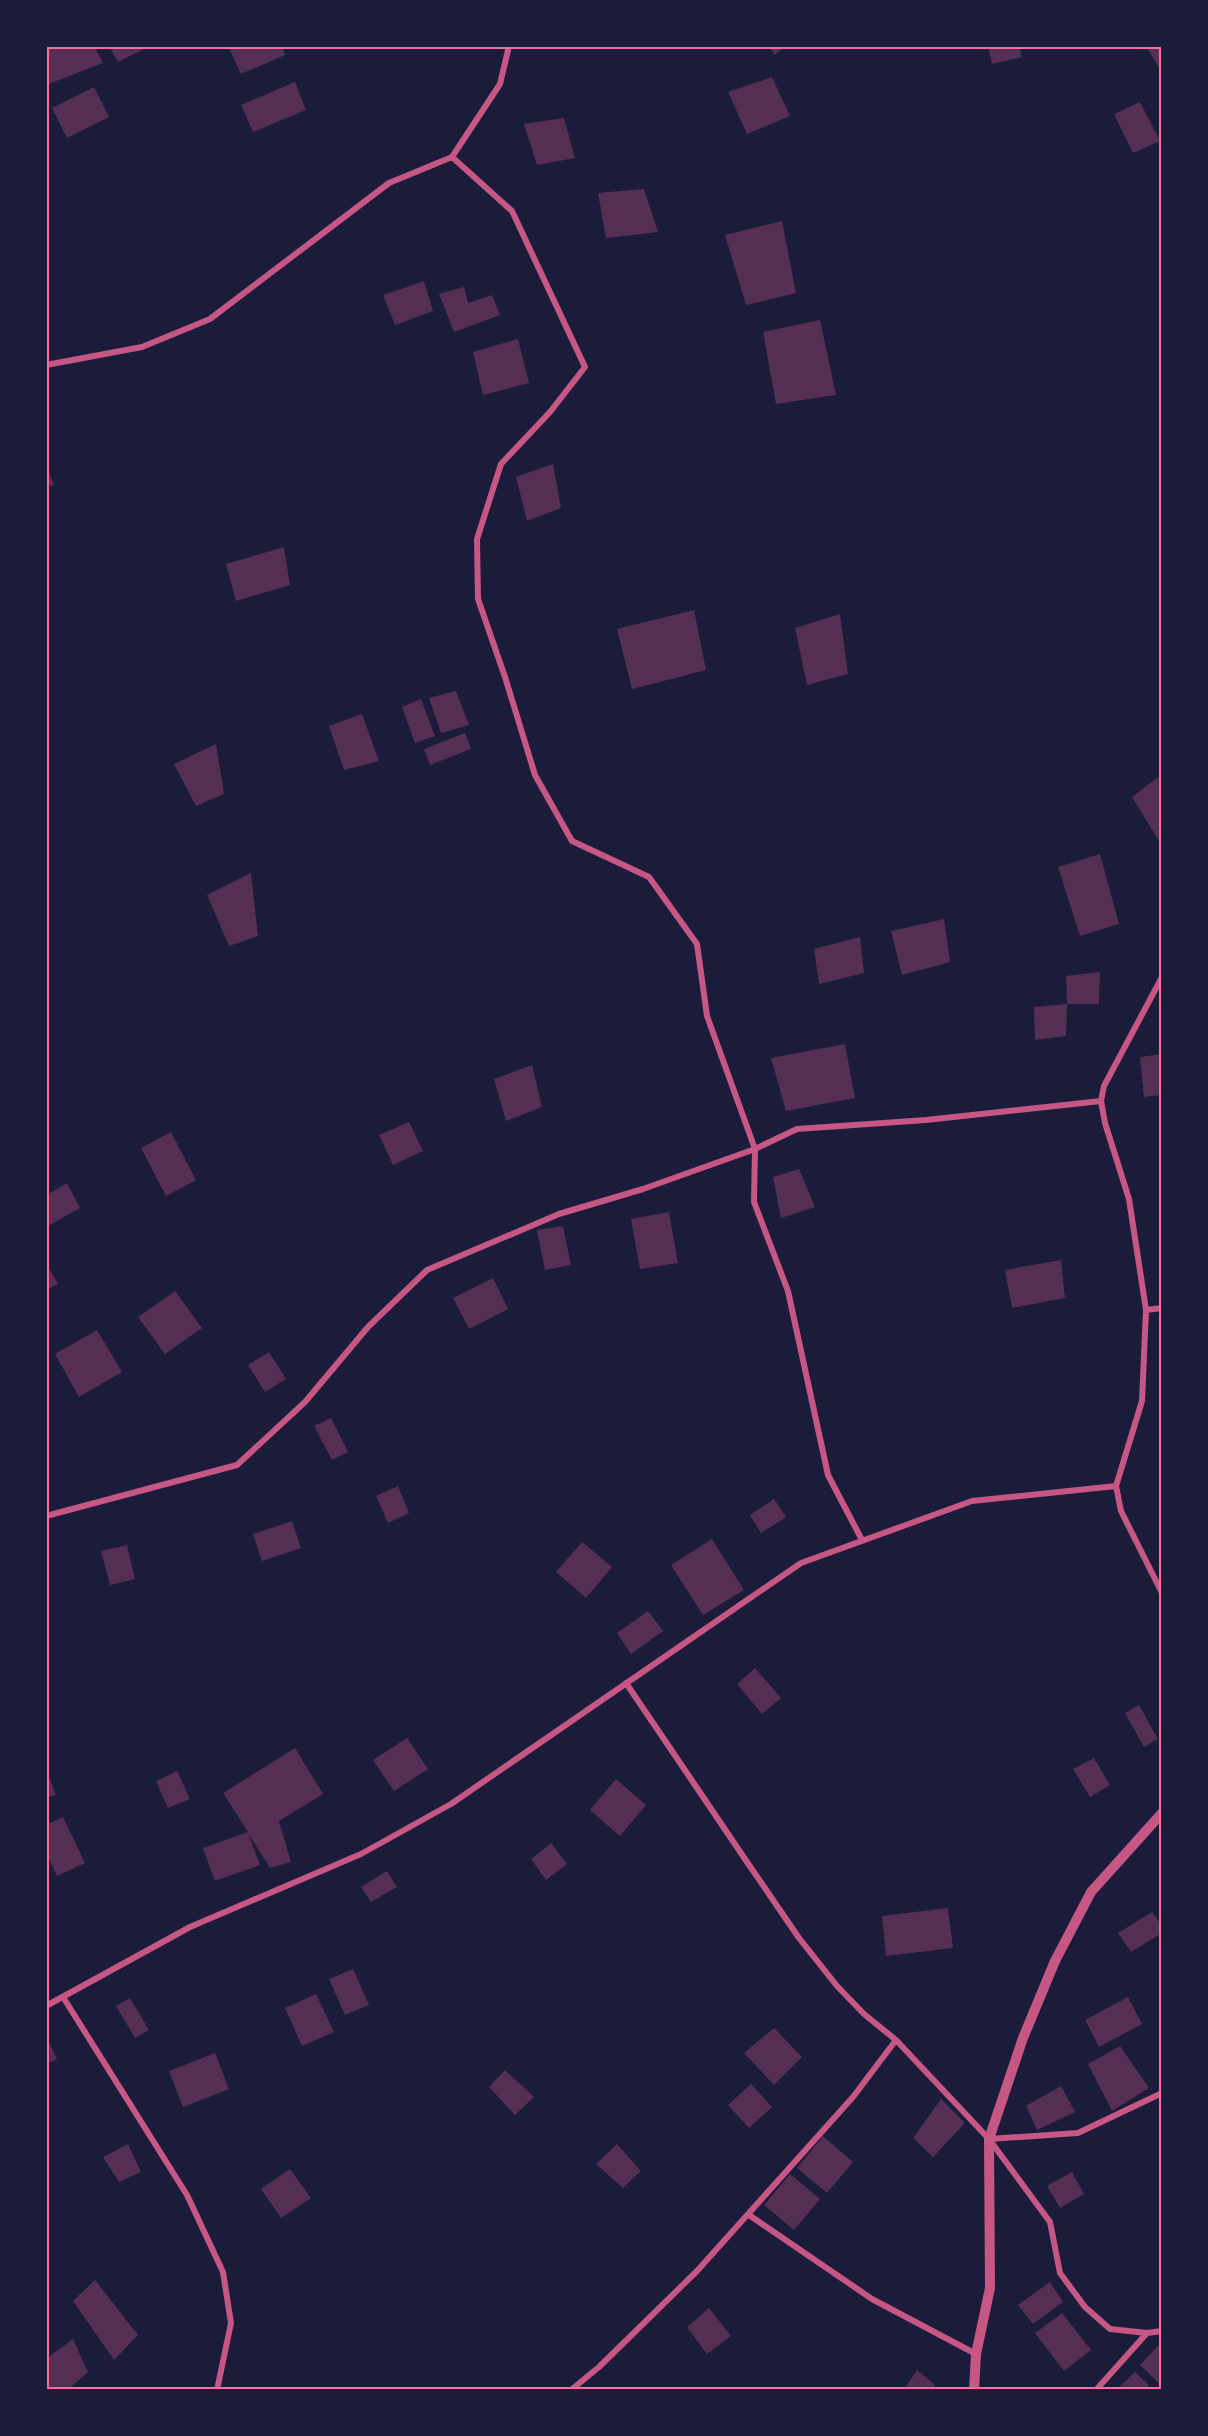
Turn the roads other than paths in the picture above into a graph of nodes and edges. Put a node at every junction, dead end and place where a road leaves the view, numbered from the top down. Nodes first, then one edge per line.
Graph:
1 (509, 46) edge
2 (452, 157) junction
3 (46, 365) edge
4 (1161, 977) edge
5 (1101, 1101) junction
6 (755, 1149) junction
7 (1161, 1308) edge
8 (1146, 1310) junction
9 (1116, 1486) junction
10 (46, 1516) edge
11 (862, 1540) junction
12 (1161, 1593) edge
13 (626, 1683) junction
14 (1161, 1813) edge
15 (63, 1997) junction
16 (46, 2006) edge
17 (896, 2040) junction
18 (1161, 2093) edge
19 (990, 2139) junction
20 (749, 2214) junction
21 (1161, 2331) edge
22 (1148, 2333) junction
23 (975, 2354) junction
24 (217, 2390) edge
25 (572, 2390) edge
26 (974, 2390) edge
27 (1096, 2390) edge

1 - 2 street
2 - 3 street
2 - 6 street
4 - 5 street
5 - 6 street
5 - 8 street
6 - 10 street
6 - 11 street
7 - 8 street
8 - 9 street
9 - 11 street
9 - 12 street
11 - 13 street
13 - 15 street
13 - 17 street
14 - 19 street
15 - 16 street
15 - 24 street
17 - 19 street
17 - 20 street
18 - 19 street
19 - 22 street
19 - 23 street
20 - 23 street
20 - 25 street
21 - 22 street
22 - 27 street
23 - 26 street

